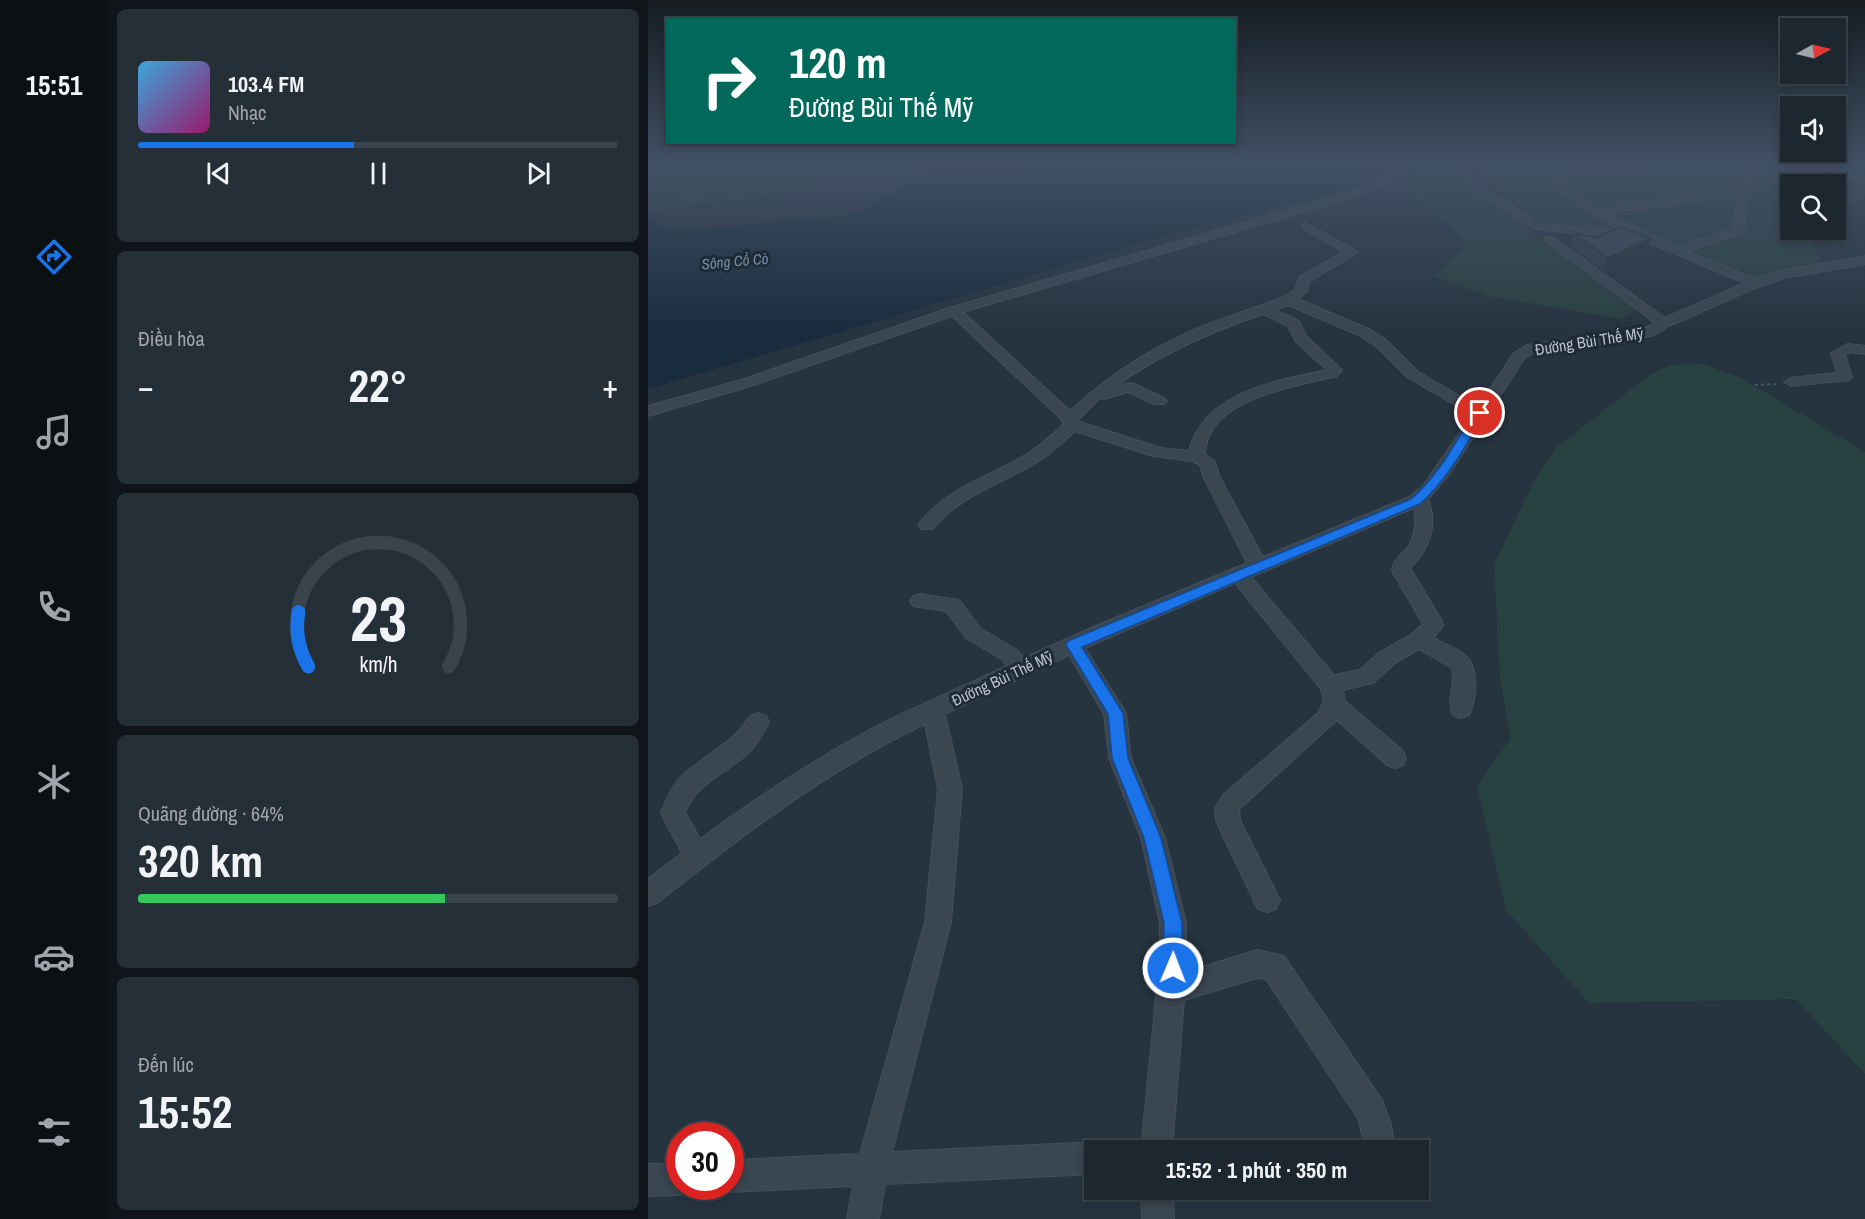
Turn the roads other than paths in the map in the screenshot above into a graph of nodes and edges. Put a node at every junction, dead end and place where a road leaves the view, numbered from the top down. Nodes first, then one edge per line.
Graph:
1 (1269, 219) edge
2 (1523, 219) edge
3 (1612, 219) edge
4 (1741, 219) edge
5 (1306, 226) dead end
6 (1549, 239) dead end
7 (1678, 250) junction
8 (1865, 260) edge
9 (1750, 286) junction
10 (1288, 300) junction
11 (1265, 310) junction
12 (954, 311) junction
13 (1664, 324) junction
14 (1865, 350) edge
15 (1791, 382) dead end
16 (1095, 395) junction
17 (1159, 401) dead end
18 (648, 411) edge
19 (1480, 413) junction
20 (1070, 423) junction
21 (1196, 456) junction
22 (1419, 498) junction
23 (927, 525) dead end
24 (1248, 570) junction
25 (920, 601) dead end
26 (1419, 639) junction
27 (1073, 645) junction
28 (1021, 669) junction
29 (1332, 694) junction
30 (1461, 709) dead end
31 (933, 710) junction
32 (758, 722) dead end
33 (1395, 758) dead end
34 (697, 857) junction
35 (648, 894) edge
36 (1267, 900) dead end
37 (1171, 990) junction
38 (1157, 1140) edge
39 (1378, 1140) edge
40 (1084, 1159) edge
41 (872, 1169) junction
42 (744, 1175) edge
43 (666, 1179) edge
44 (648, 1180) edge
45 (1157, 1200) edge
46 (863, 1219) edge
47 (1158, 1219) edge

1 - 12 street
2 - 9 street
3 - 7 street
4 - 7 street
5 - 10 street
6 - 13 street
7 - 9 street
8 - 9 street, Đường Bùi Thế Mỹ
9 - 13 street, Đường Bùi Thế Mỹ
10 - 11 street
10 - 19 street
11 - 16 street
11 - 21 street
12 - 18 street
12 - 20 street
13 - 19 street, Đường Bùi Thế Mỹ
14 - 15 street
16 - 17 street
16 - 20 street
19 - 22 street, Đường Bùi Thế Mỹ
20 - 21 street
20 - 23 street
21 - 24 street
22 - 24 street, Đường Bùi Thế Mỹ
22 - 26 street
24 - 27 street, Đường Bùi Thế Mỹ
24 - 29 street
25 - 28 street
26 - 29 street
26 - 30 street
27 - 28 street, Đường Bùi Thế Mỹ
27 - 37 street
28 - 31 street, Đường Bùi Thế Mỹ
29 - 33 street
29 - 36 street
31 - 34 street, Đường Bùi Thế Mỹ
31 - 41 street
32 - 34 street
34 - 35 street, Đường Bùi Thế Mỹ
37 - 38 street
37 - 39 street
40 - 41 street
41 - 42 street
41 - 46 street
43 - 44 street
45 - 47 street

